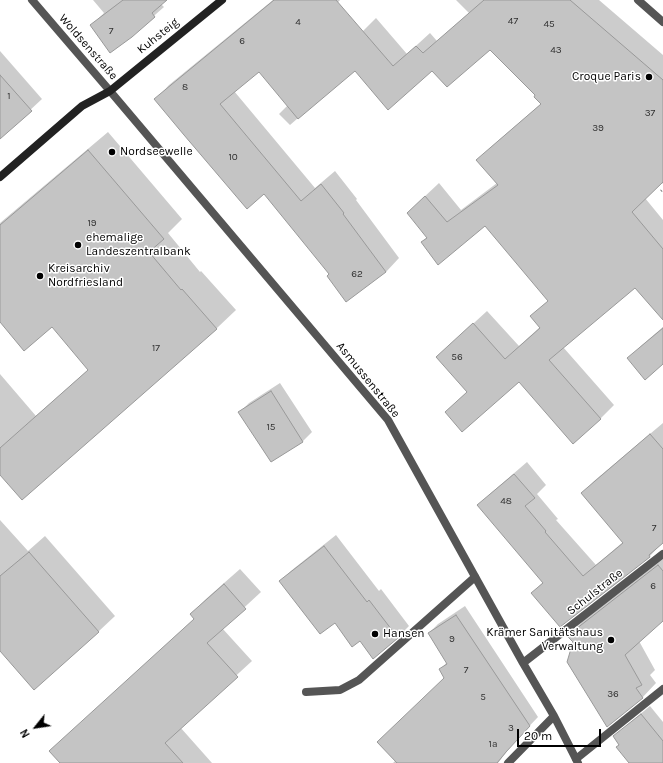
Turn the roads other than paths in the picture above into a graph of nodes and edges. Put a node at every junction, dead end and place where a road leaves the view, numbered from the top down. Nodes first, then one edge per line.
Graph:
1 (32, 0) edge
2 (222, 0) edge
3 (638, 0) edge
4 (663, 22) edge
5 (110, 91) junction
6 (0, 177) edge
7 (663, 554) edge
8 (475, 577) junction
9 (523, 663) junction
10 (663, 689) edge
11 (306, 692) dead end
12 (554, 716) junction
13 (577, 761) edge
14 (508, 763) edge

1 - 5 street, Woldsenstraße
2 - 5 main road, Kuhsteig
3 - 4 street
5 - 6 main road, Kuhsteig
5 - 8 street, Asmussenstraße
7 - 9 street, Schulstraße
8 - 9 street, Asmussenstraße
8 - 11 street
9 - 12 street, Asmussenstraße
10 - 13 street
12 - 13 street, Asmussenstraße
12 - 14 street

